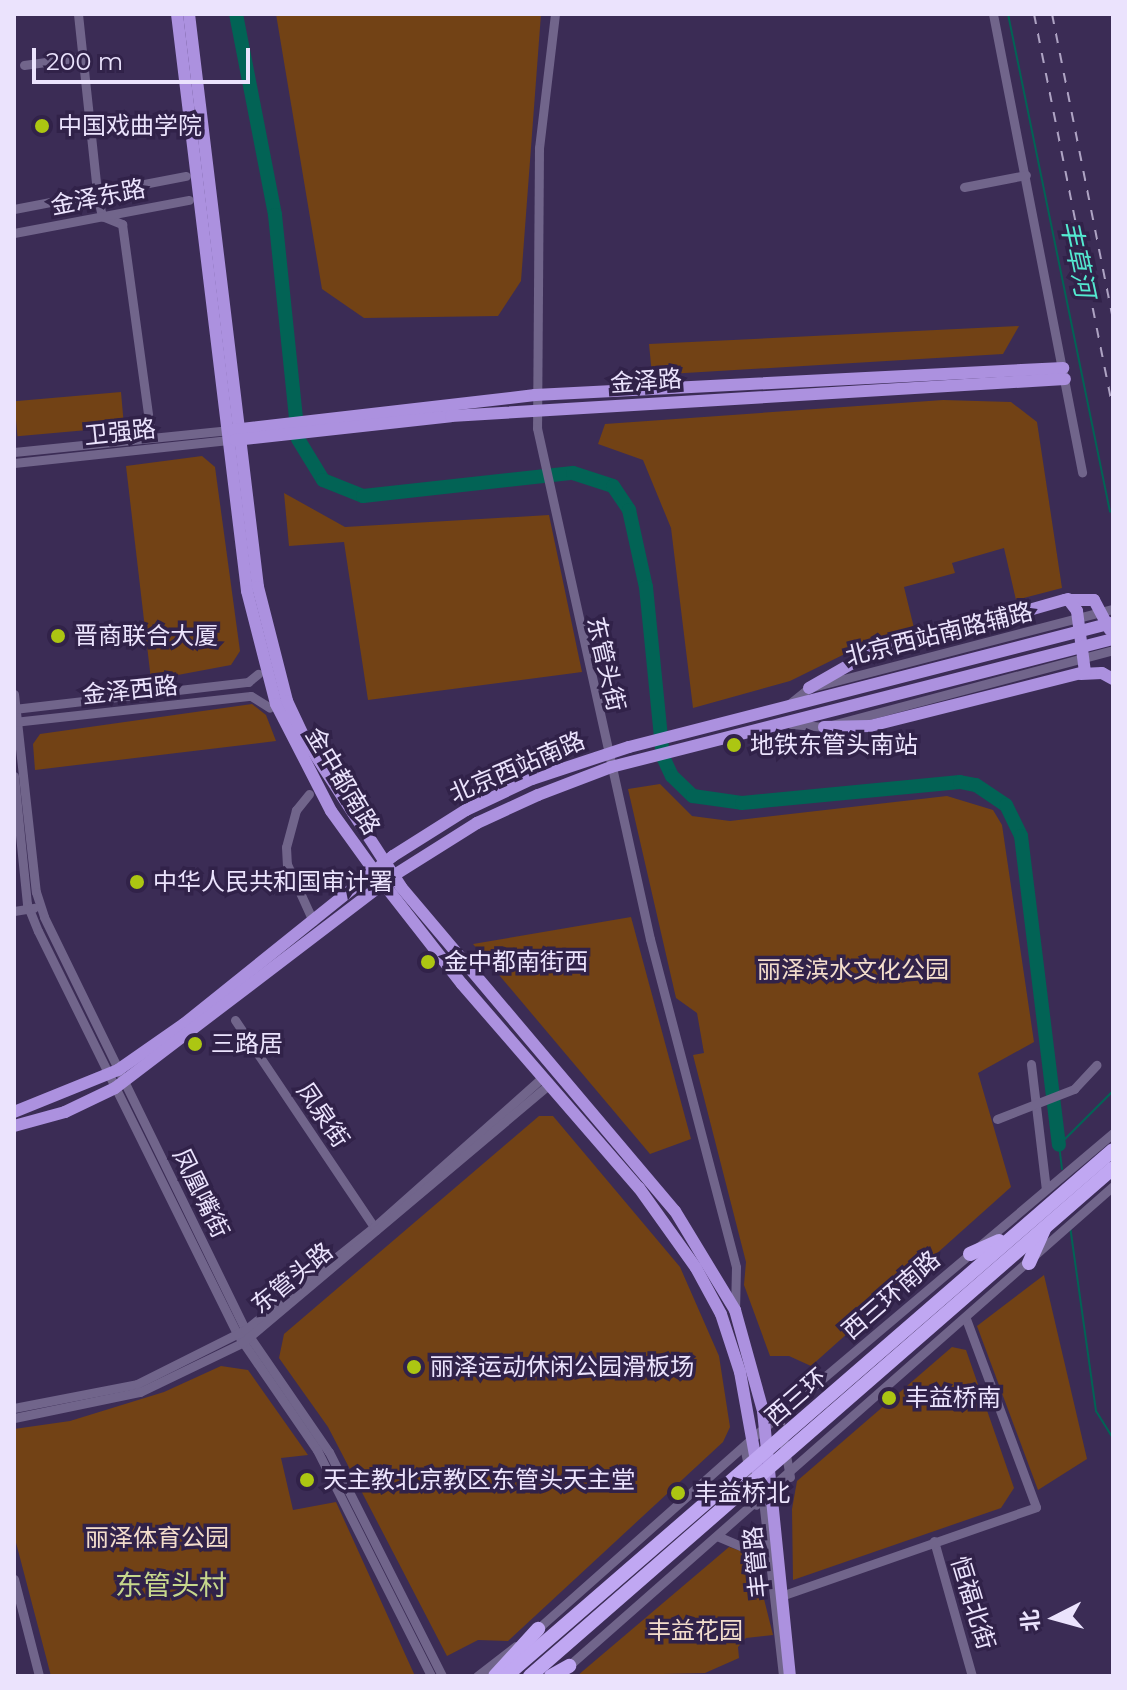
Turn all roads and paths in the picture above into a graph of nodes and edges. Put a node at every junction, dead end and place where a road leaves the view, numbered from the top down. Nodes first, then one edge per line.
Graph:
1 (78, 14) edge
2 (177, 14) edge
3 (189, 14) edge
4 (555, 14) edge
5 (993, 14) edge
6 (82, 57) junction
7 (24, 65) dead end
8 (1026, 175) junction
9 (186, 176) dead end
10 (964, 187) dead end
11 (97, 193) junction
12 (189, 200) dead end
13 (14, 209) edge
14 (102, 216) junction
15 (14, 233) edge
16 (1064, 374) junction
17 (535, 395) junction
18 (536, 410) junction
19 (322, 425) junction
20 (236, 435) junction
21 (151, 437) junction
22 (14, 452) edge
23 (14, 463) edge
24 (1082, 472) dead end
25 (1068, 599) junction
26 (1113, 609) edge
27 (1113, 623) edge
28 (1113, 640) edge
29 (1113, 650) edge
30 (1084, 671) junction
31 (258, 674) dead end
32 (1113, 679) edge
33 (809, 688) junction
34 (14, 694) edge
35 (15, 708) edge
36 (270, 708) dead end
37 (782, 717) junction
38 (15, 722) edge
39 (824, 727) junction
40 (607, 753) junction
41 (611, 767) junction
42 (14, 776) edge
43 (309, 794) dead end
44 (384, 862) junction
45 (374, 871) junction
46 (388, 880) junction
47 (39, 905) junction
48 (28, 906) junction
49 (14, 908) edge
50 (313, 921) junction
51 (235, 1020) dead end
52 (1031, 1064) dead end
53 (1096, 1065) dead end
54 (116, 1078) junction
55 (547, 1081) junction
56 (1042, 1104) junction
57 (14, 1112) edge
58 (997, 1119) dead end
59 (14, 1126) edge
60 (1113, 1133) edge
61 (1113, 1150) edge
62 (1113, 1168) edge
63 (1113, 1186) edge
64 (1046, 1189) junction
65 (1067, 1193) junction
66 (1046, 1226) junction
67 (376, 1230) junction
68 (1014, 1235) junction
69 (970, 1254) junction
70 (1029, 1263) junction
71 (976, 1277) junction
72 (735, 1310) junction
73 (966, 1319) junction
74 (244, 1336) junction
75 (14, 1408) edge
76 (779, 1417) junction
77 (14, 1418) edge
78 (764, 1428) junction
79 (748, 1442) junction
80 (790, 1477) junction
81 (763, 1499) junction
82 (717, 1536) junction
83 (934, 1541) junction
84 (769, 1558) junction
85 (14, 1579) edge
86 (781, 1596) junction
87 (586, 1619) junction
88 (538, 1629) junction
89 (569, 1666) joint
90 (477, 1675) edge
91 (39, 1676) edge
92 (431, 1676) edge
93 (442, 1676) edge
94 (495, 1676) edge
95 (506, 1676) edge
96 (530, 1676) edge
97 (553, 1676) edge
98 (783, 1676) edge
99 (790, 1676) edge
100 (972, 1676) edge

1 - 6 street
2 - 20 main road, 金中都南路
3 - 20 main road, 金中都南路
4 - 17 street, 东管头街
5 - 8 street
6 - 7 street
6 - 11 street
8 - 10 street
8 - 16 street
9 - 11 street, 金泽东路
11 - 13 street, 金泽东路
11 - 14 street
12 - 14 street, 金泽东路
14 - 15 street, 金泽东路
14 - 21 street
16 - 17 main road, 金泽路
16 - 18 main road, 金泽路
16 - 24 street
17 - 18 street, 东管头街
17 - 19 main road, 金泽路
18 - 19 main road, 金泽路
18 - 40 street, 东管头街
19 - 20 main road, 金泽路
20 - 21 street, 卫强路
20 - 23 street, 卫强路
20 - 44 main road, 金中都南路
20 - 45 main road, 金中都南路
21 - 22 street, 卫强路
25 - 28 main road
25 - 30 main road
25 - 33 main road
26 - 33 street, 北京西站南路辅路
27 - 37 main road, 北京西站南路
28 - 37 main road, 北京西站南路
29 - 39 street
30 - 32 main road
30 - 39 main road
31 - 35 street, 金泽西路
33 - 37 street, 北京西站南路辅路
34 - 35 street, 凤凰嘴街
35 - 38 street, 凤凰嘴街
36 - 38 street, 金泽西路
37 - 39 street
37 - 40 main road, 北京西站南路
37 - 41 main road, 北京西站南路
38 - 47 street, 凤凰嘴街
40 - 41 street, 东管头街
40 - 44 main road, 北京西站南路
41 - 46 main road, 北京西站南路
41 - 72 street, 东管头街
42 - 48 street, 凤凰嘴街
43 - 50 street
44 - 45 main road, 北京西站南路
44 - 46 main road, 金中都南路
45 - 46 main road, 金中都南路
45 - 50 main road, 北京西站南路
46 - 54 main road, 北京西站南路
46 - 55 main road, 金中都南路
46 - 72 main road, 金中都南路
47 - 48 street
47 - 54 street, 凤凰嘴街
48 - 49 street
48 - 54 street, 凤凰嘴街
50 - 54 main road, 北京西站南路
51 - 67 street, 凤泉街
52 - 56 street
53 - 56 street
54 - 57 main road, 北京西站南路
54 - 59 main road, 北京西站南路
54 - 74 street, 凤凰嘴街
55 - 67 street, 东管头路
55 - 79 main road, 金中都南路
56 - 58 street
56 - 64 street
60 - 65 street, 西三环南路
61 - 65 highway, 西三环
62 - 65 highway, 西三环
63 - 70 street
64 - 65 street, 西三环南路
64 - 69 street, 西三环南路
65 - 66 highway, 西三环
65 - 68 highway, 西三环
66 - 70 highway
66 - 71 highway, 西三环
67 - 74 street, 东管头路
68 - 69 highway
68 - 71 highway, 西三环
69 - 76 street, 西三环南路
70 - 73 street
71 - 87 highway, 西三环
72 - 78 main road, 金中都南路
73 - 80 street
73 - 83 street
74 - 75 street, 东管头路
74 - 77 street, 东管头路
74 - 92 street, 凤凰嘴街
74 - 93 street, 凤凰嘴街
76 - 78 street, 西三环南路
76 - 80 street
78 - 79 street, 西三环南路
78 - 81 main road, 金中都南路
79 - 81 main road, 金中都南路
79 - 88 street, 西三环南路
80 - 81 street
81 - 82 street
81 - 84 street, 丰管路
81 - 86 main road, 丰管路
82 - 84 street
82 - 89 street
83 - 86 street
83 - 100 street, 恒福北街
84 - 98 street, 丰管路
85 - 91 street
86 - 99 main road, 丰管路
87 - 95 highway, 西三环
87 - 96 highway, 西三环
88 - 90 street, 西三环南路
88 - 94 highway
89 - 97 highway

